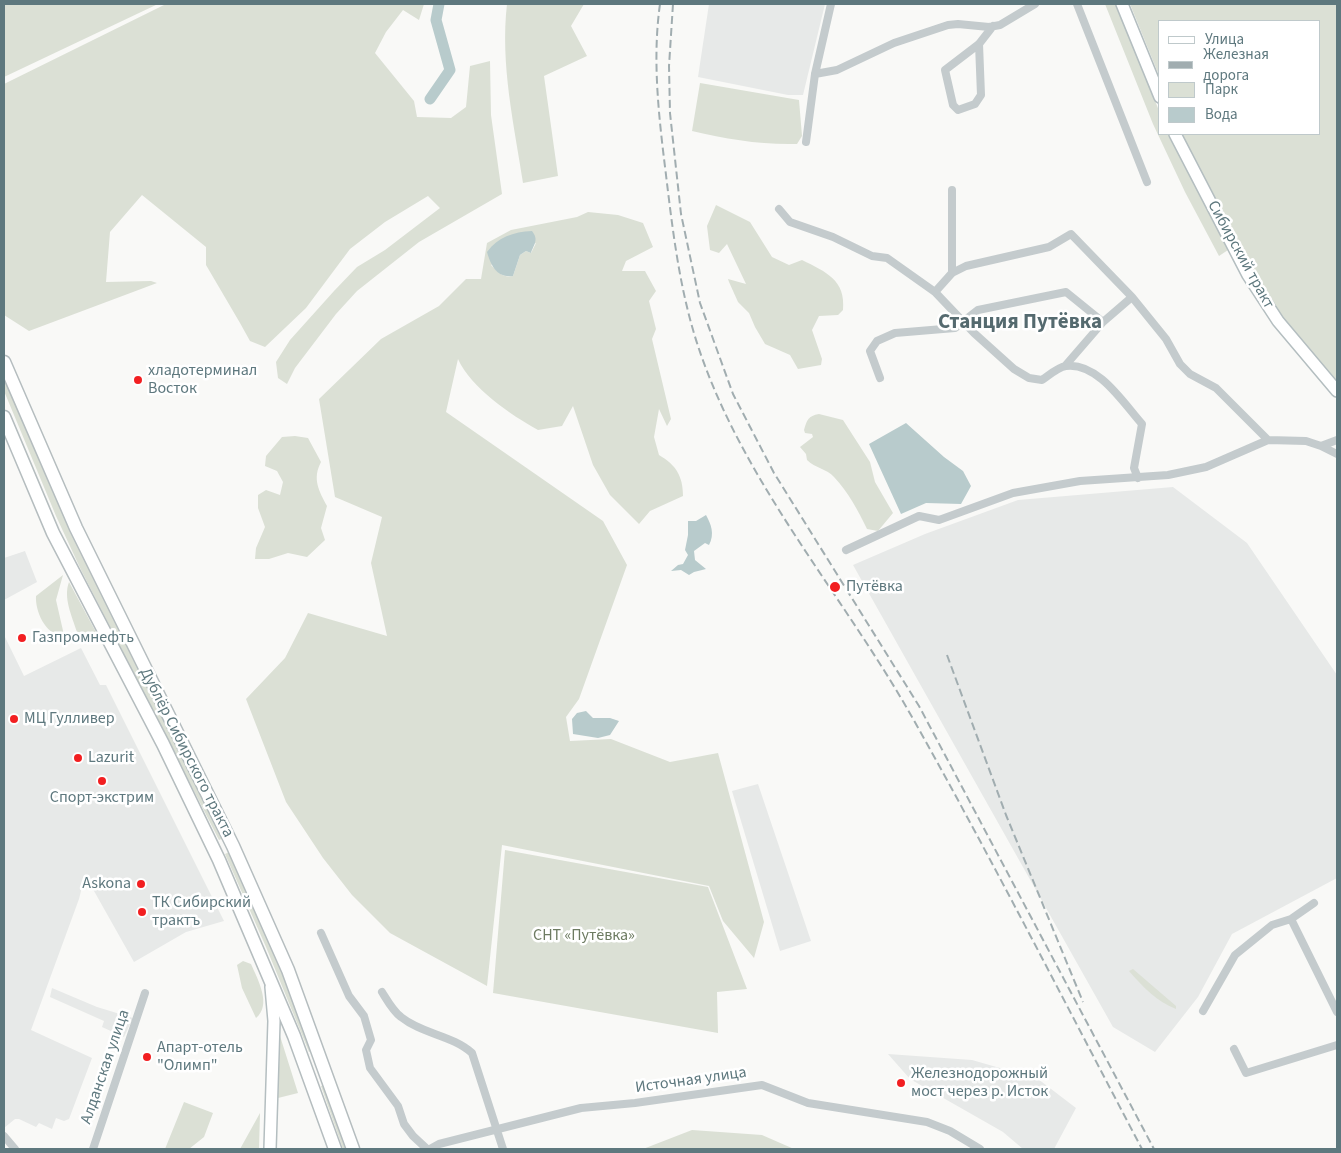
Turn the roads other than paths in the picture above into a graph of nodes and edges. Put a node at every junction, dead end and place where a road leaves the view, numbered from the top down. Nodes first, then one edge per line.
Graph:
1 (831, 4) edge
2 (1035, 4) edge
3 (1077, 4) edge
4 (1122, 4) edge
5 (993, 26) junction
6 (979, 44) junction
7 (815, 74) junction
8 (1158, 92) edge
9 (1176, 135) edge
10 (806, 142) dead end
11 (1147, 182) dead end
12 (952, 190) dead end
13 (779, 209) dead end
14 (952, 272) junction
15 (935, 292) junction
16 (1132, 297) junction
17 (964, 321) junction
18 (1102, 322) junction
19 (4, 362) edge
20 (1065, 366) junction
21 (880, 378) dead end
22 (1337, 391) edge
23 (4, 418) edge
24 (1268, 440) junction
25 (1337, 440) edge
26 (1321, 446) junction
27 (1337, 454) edge
28 (1138, 478) junction
29 (846, 550) dead end
30 (1314, 904) dead end
31 (1291, 919) junction
32 (321, 933) dead end
33 (270, 978) junction
34 (382, 992) dead end
35 (145, 993) dead end
36 (1203, 1011) dead end
37 (1337, 1012) edge
38 (1337, 1044) edge
39 (1234, 1049) dead end
40 (496, 1130) junction
41 (4, 1136) edge
42 (15, 1149) edge
43 (93, 1149) edge
44 (270, 1149) edge
45 (335, 1149) edge
46 (353, 1149) edge
47 (429, 1149) edge
48 (503, 1149) edge
49 (980, 1149) edge

1 - 7 street
2 - 5 street
3 - 11 street
4 - 8 main road
5 - 6 street
5 - 7 street
6 - 6 street
7 - 10 street
9 - 22 main road, Сибирский тракт
12 - 14 street
13 - 15 street
14 - 15 street
14 - 16 street
15 - 17 street
16 - 18 street
16 - 24 street
17 - 18 street
17 - 20 street
17 - 21 street
18 - 20 street
19 - 46 main road, Дублёр Сибирского тракта
20 - 28 street
23 - 33 main road, Дублёр Сибирского тракта
24 - 26 street
24 - 28 street
25 - 26 street
26 - 27 street
28 - 29 street
30 - 31 street
31 - 36 street
31 - 37 street
32 - 47 street
33 - 44 main road
33 - 45 main road, Дублёр Сибирского тракта
34 - 40 street
35 - 43 street, Алданская улица
38 - 39 street
40 - 47 street, Источная улица
40 - 48 street
40 - 49 street, Источная улица
41 - 42 street

